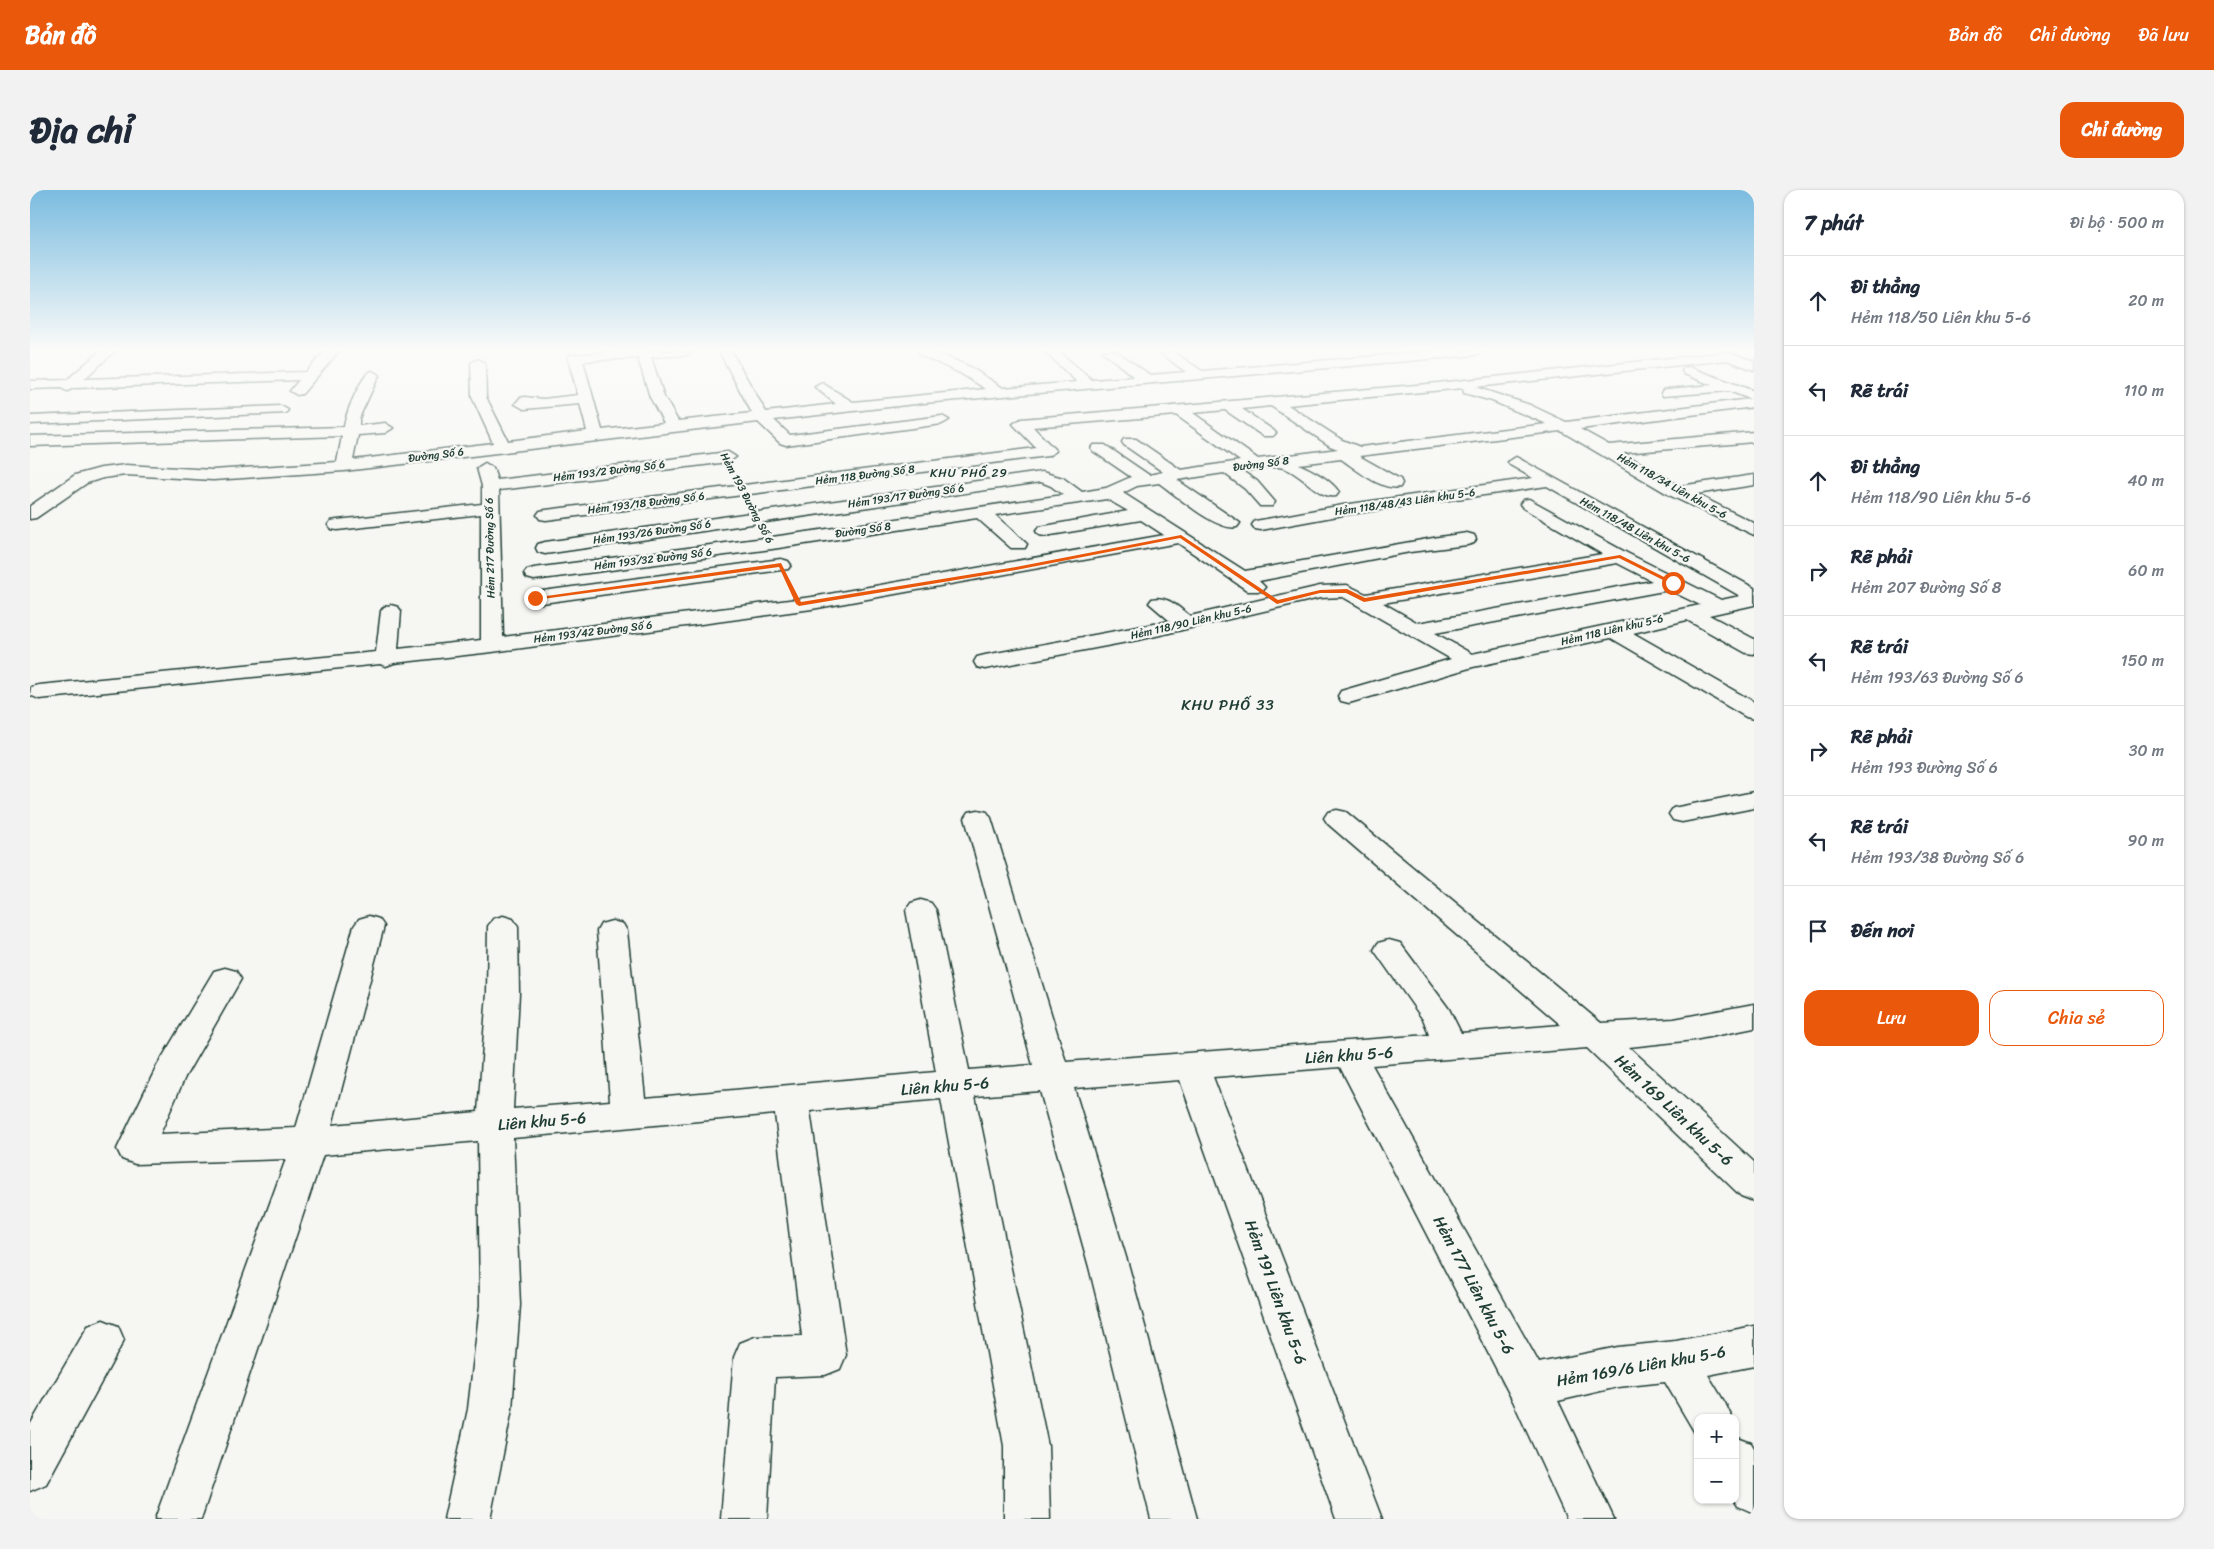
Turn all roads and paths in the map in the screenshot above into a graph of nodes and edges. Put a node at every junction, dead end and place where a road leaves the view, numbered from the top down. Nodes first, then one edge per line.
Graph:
1 (206, 413) edge
2 (280, 413) edge
3 (354, 413) edge
4 (486, 413) edge
5 (590, 413) edge
6 (662, 413) edge
7 (759, 413) edge
8 (787, 413) edge
9 (936, 413) edge
10 (1009, 413) edge
11 (1107, 413) edge
12 (1183, 413) edge
13 (1237, 413) edge
14 (1291, 413) edge
15 (1536, 413) edge
16 (1666, 413) edge
17 (761, 416) junction
18 (1012, 417) junction
19 (30, 420) edge
20 (1564, 426) junction
21 (385, 428) dead end
22 (351, 431) junction
23 (668, 431) junction
24 (268, 433) junction
25 (596, 435) junction
26 (1754, 436) edge
27 (1153, 439) dead end
28 (715, 440) junction
29 (30, 441) edge
30 (502, 447) junction
31 (1099, 448) dead end
32 (1232, 448) junction
33 (480, 450) junction
34 (1606, 450) junction
35 (1350, 452) junction
36 (1282, 461) junction
37 (1516, 462) dead end
38 (1254, 464) junction
39 (344, 466) junction
40 (1227, 468) junction
41 (232, 474) junction
42 (1162, 478) junction
43 (1753, 480) edge
44 (1548, 481) junction
45 (1394, 483) dead end
46 (490, 486) junction
47 (746, 491) junction
48 (1232, 492) dead end
49 (1330, 492) dead end
50 (1678, 492) junction
51 (1110, 493) junction
52 (1079, 498) junction
53 (1529, 504) dead end
54 (490, 508) junction
55 (981, 512) junction
56 (30, 514) edge
57 (1144, 514) junction
58 (546, 515) dead end
59 (758, 517) junction
60 (1231, 522) dead end
61 (337, 525) dead end
62 (1261, 525) dead end
63 (1045, 530) dead end
64 (1754, 530) edge
65 (1181, 537) junction
66 (1467, 538) dead end
67 (772, 543) junction
68 (1018, 544) dead end
69 (545, 548) dead end
70 (1620, 557) junction
71 (1567, 566) junction
72 (534, 574) dead end
73 (1241, 578) junction
74 (1592, 579) dead end
75 (1673, 583) junction
76 (790, 585) junction
77 (535, 598) dead end
78 (1754, 598) edge
79 (1364, 600) junction
80 (1159, 602) dead end
81 (1277, 602) junction
82 (1719, 607) junction
83 (391, 611) dead end
84 (1689, 613) junction
85 (1186, 623) junction
86 (1414, 630) junction
87 (1614, 631) junction
88 (492, 646) junction
89 (1754, 648) edge
90 (386, 659) junction
91 (1469, 661) junction
92 (985, 662) dead end
93 (39, 692) dead end
94 (1350, 696) dead end
95 (1754, 712) edge
96 (1754, 800) edge
97 (1682, 814) dead end
98 (978, 818) dead end
99 (1337, 818) dead end
100 (921, 910) dead end
101 (369, 926) dead end
102 (502, 926) dead end
103 (612, 931) dead end
104 (1389, 950) dead end
105 (225, 979) dead end
106 (1748, 1025) edge
107 (1594, 1035) junction
108 (1450, 1047) junction
109 (1350, 1055) junction
110 (1192, 1066) junction
111 (1055, 1077) junction
112 (955, 1084) junction
113 (791, 1100) junction
114 (629, 1114) junction
115 (495, 1126) junction
116 (310, 1142) junction
117 (1754, 1185) edge
118 (103, 1340) dead end
119 (1754, 1346) edge
120 (1676, 1361) junction
121 (1528, 1386) junction
122 (1708, 1414) edge
123 (1739, 1466) edge
124 (30, 1468) edge
125 (1754, 1490) edge
126 (178, 1519) edge
127 (467, 1519) edge
128 (744, 1519) edge
129 (1028, 1519) edge
130 (1174, 1519) edge
131 (1359, 1519) edge
132 (1591, 1519) edge

1 - 19 street
2 - 24 street
3 - 22 street
4 - 30 street
5 - 25 street
6 - 23 street
7 - 17 street
8 - 17 street, Đường Số 6
9 - 17 street
10 - 18 street
11 - 18 street
12 - 32 street
13 - 32 street
14 - 35 street
15 - 20 street, Hẻm 118/34 Liên khu 5-6
16 - 20 street, Đường Số 8
17 - 28 street, Đường Số 6
18 - 47 street, Hẻm 118 Đường Số 8
20 - 34 street, Hẻm 118/34 Liên khu 5-6
20 - 35 street, Đường Số 8
21 - 22 street
22 - 24 street
22 - 39 street
23 - 25 street, Đường Số 6
23 - 28 street, Đường Số 6
24 - 29 street
24 - 41 street
25 - 30 street, Đường Số 6
26 - 34 street
27 - 42 street
28 - 46 street, Hẻm 193/2 Đường Số 6
28 - 47 street, Hẻm 193 Đường Số 6
30 - 33 street, Đường Số 6
31 - 42 street
32 - 38 street
33 - 39 street, Đường Số 6
33 - 46 street, Hẻm 217 Đường Số 6
34 - 50 street, Hẻm 118/34 Liên khu 5-6
35 - 36 street, Đường Số 8
35 - 45 street
36 - 38 street, Đường Số 8
36 - 49 street
37 - 44 street, Hẻm 118/48 Liên khu 5-6
38 - 40 street, Đường Số 8
39 - 41 street, Đường Số 6
40 - 42 street, Đường Số 8
40 - 48 street
41 - 56 street, Đường Số 6
42 - 51 street, Đường Số 8
42 - 60 street
43 - 50 street
44 - 62 street, Hẻm 118/48/43 Liên khu 5-6
44 - 78 street, Hẻm 118/48 Liên khu 5-6
46 - 54 street, Hẻm 217 Đường Số 6
47 - 58 street, Hẻm 193/18 Đường Số 6
47 - 59 street, Hẻm 193 Đường Số 6
50 - 64 street, Hẻm 118/34 Liên khu 5-6
51 - 52 street, Đường Số 8
51 - 57 street
52 - 55 street, Đường Số 8
52 - 59 street, Hẻm 193/17 Đường Số 6
53 - 70 street
54 - 61 street
54 - 88 street, Hẻm 217 Đường Số 6
55 - 67 street, Đường Số 8
55 - 68 street
57 - 63 street
57 - 65 street
59 - 67 street, Hẻm 193 Đường Số 6
59 - 69 street, Hẻm 193/26 Đường Số 6
65 - 73 street
65 - 76 street
66 - 73 street
67 - 72 street, Hẻm 193/32 Đường Số 6
67 - 76 street, Hẻm 193 Đường Số 6
70 - 71 street
70 - 75 street
71 - 74 street
71 - 79 street
73 - 81 street
75 - 82 street
75 - 86 street
76 - 77 street
76 - 88 street, Hẻm 193/42 Đường Số 6
78 - 82 street, Hẻm 118 Liên khu 5-6
79 - 81 street, Hẻm 118/90 Liên khu 5-6
79 - 86 street, Hẻm 118/90 Liên khu 5-6
80 - 85 street
81 - 85 street, Hẻm 118/90 Liên khu 5-6
82 - 84 street, Hẻm 118 Liên khu 5-6
83 - 90 street
84 - 87 street, Hẻm 118 Liên khu 5-6
84 - 89 street
85 - 92 street, Hẻm 118/90 Liên khu 5-6
86 - 91 street, Hẻm 118/90 Liên khu 5-6
87 - 91 street, Hẻm 118 Liên khu 5-6
87 - 95 street
88 - 90 street, Hẻm 193/42 Đường Số 6
90 - 93 street, Hẻm 193/42 Đường Số 6
91 - 94 street, Hẻm 118 Liên khu 5-6
96 - 97 street
98 - 111 street
99 - 107 street, Hẻm 169 Liên khu 5-6
100 - 112 street
101 - 116 street
102 - 115 street
103 - 114 street
104 - 108 street
105 - 116 street, Liên khu 5-6
106 - 107 street, Liên khu 5-6
107 - 108 street, Liên khu 5-6
107 - 117 street, Hẻm 169 Liên khu 5-6
108 - 109 street, Liên khu 5-6
109 - 110 street, Liên khu 5-6
109 - 121 street, Hẻm 177 Liên khu 5-6
110 - 111 street, Liên khu 5-6
110 - 131 street, Hẻm 191 Liên khu 5-6
111 - 112 street, Liên khu 5-6
111 - 130 street
112 - 113 street, Liên khu 5-6
112 - 129 street
113 - 114 street, Liên khu 5-6
113 - 128 street
114 - 115 street, Liên khu 5-6
115 - 116 street, Liên khu 5-6
115 - 127 street
116 - 126 street
118 - 124 street
119 - 120 street, Hẻm 169/6 Liên khu 5-6
120 - 121 street, Hẻm 169/6 Liên khu 5-6
120 - 122 street
121 - 132 street, Hẻm 177 Liên khu 5-6
123 - 125 street

